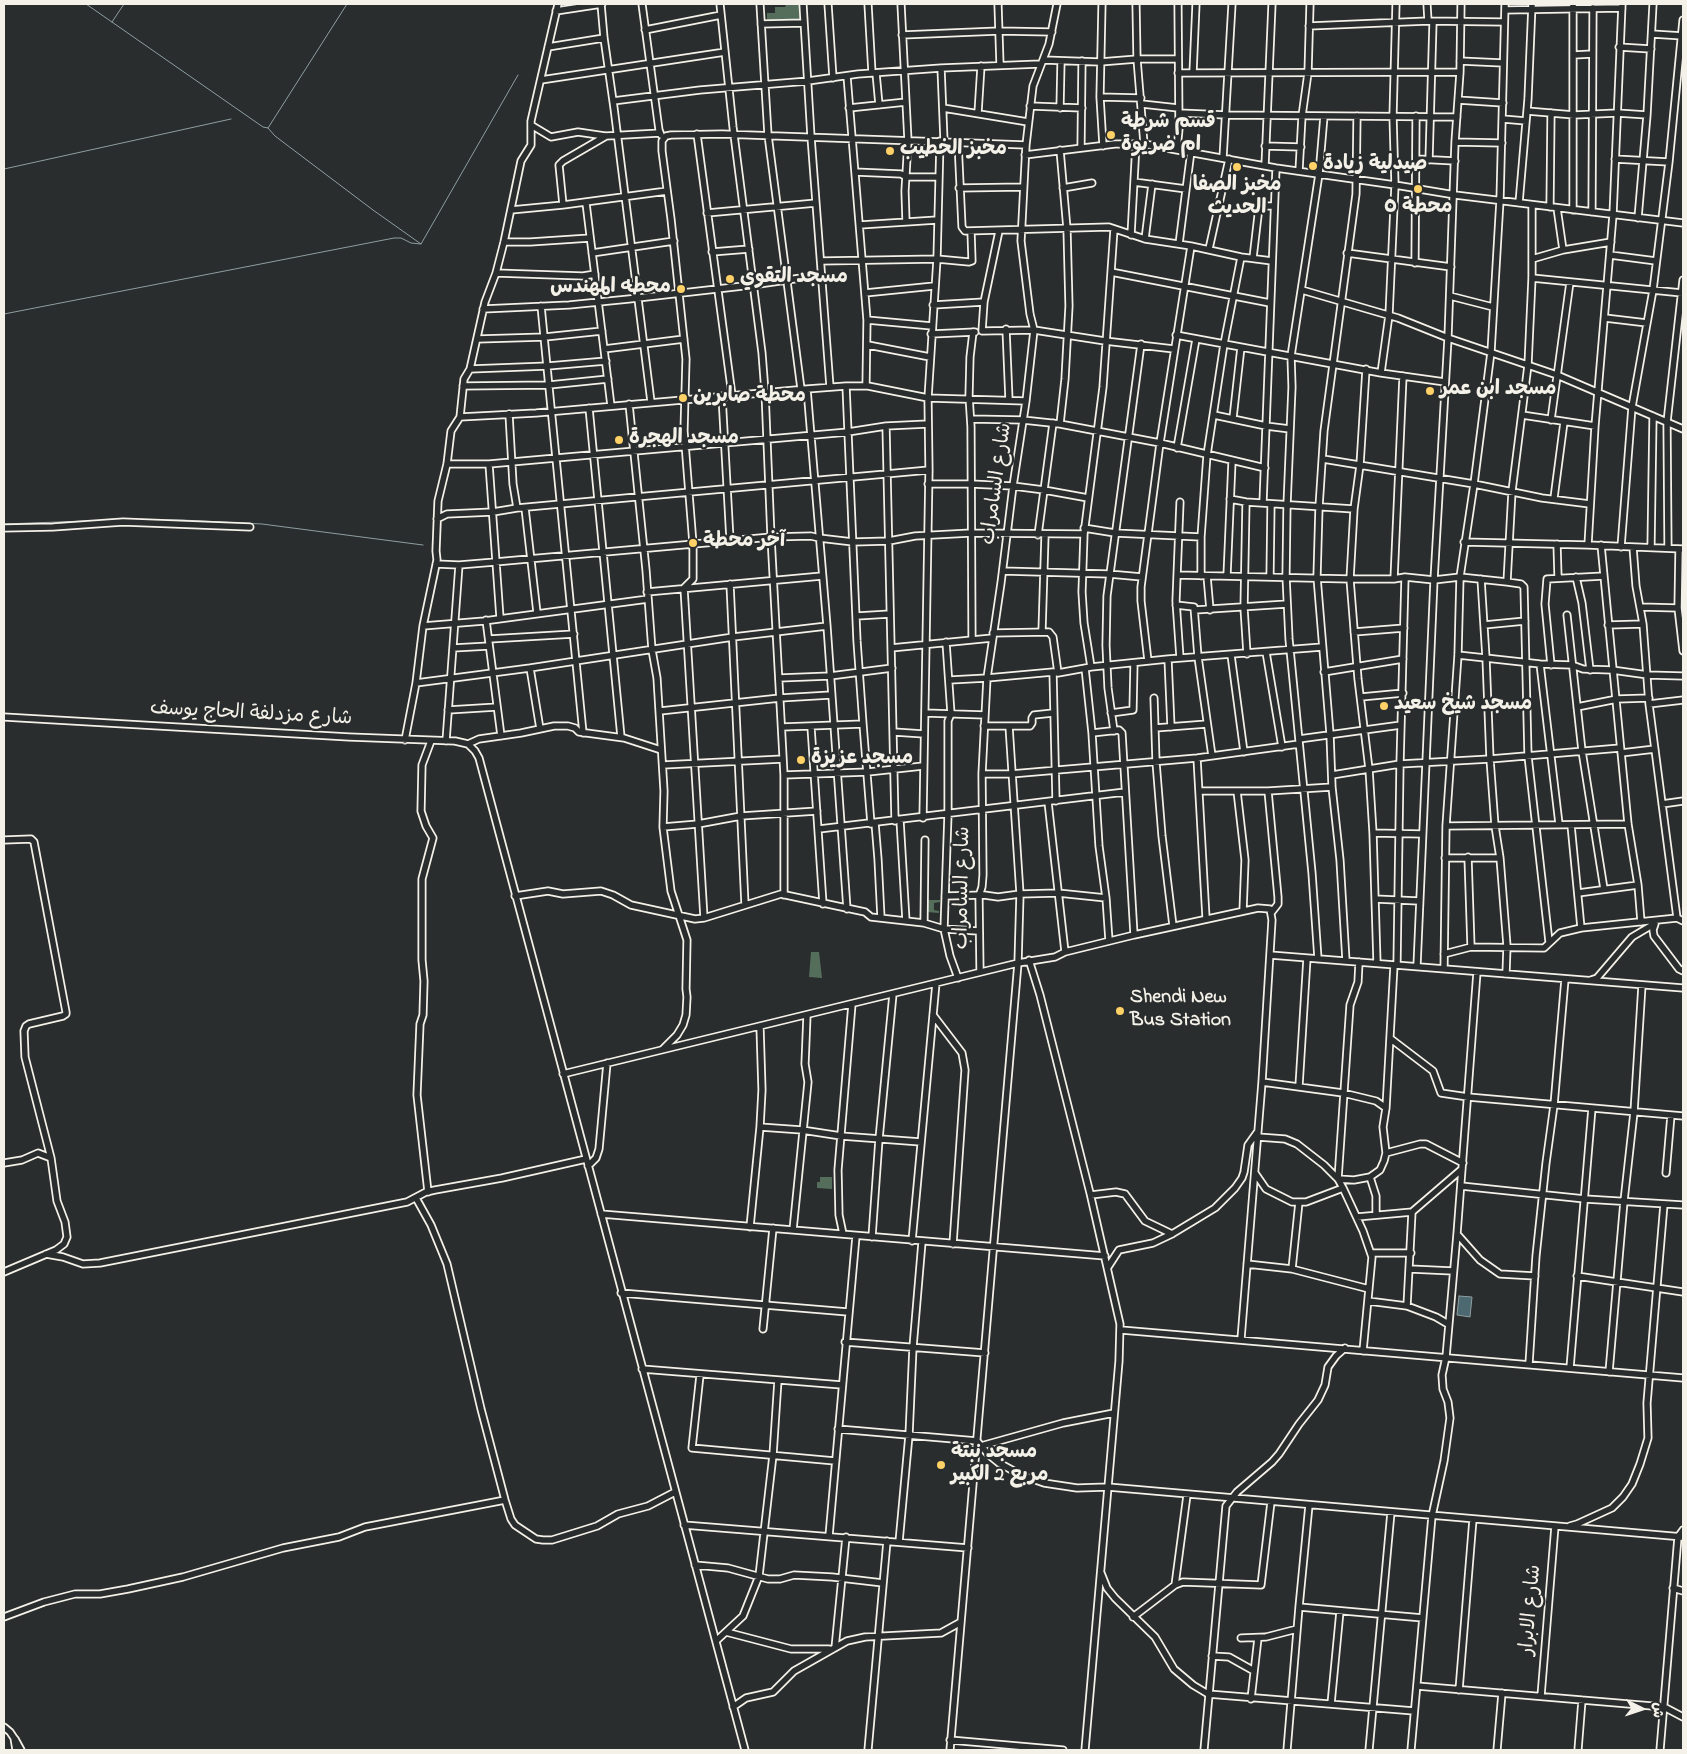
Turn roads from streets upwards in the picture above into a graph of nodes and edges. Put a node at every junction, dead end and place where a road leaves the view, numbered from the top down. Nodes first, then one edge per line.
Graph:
1 (558, 4) edge
2 (601, 4) edge
3 (642, 4) edge
4 (720, 4) edge
5 (760, 4) edge
6 (803, 4) edge
7 (828, 4) edge
8 (868, 4) edge
9 (873, 4) edge
10 (901, 4) edge
11 (998, 4) edge
12 (1057, 4) edge
13 (1102, 4) edge
14 (1136, 4) edge
15 (1178, 4) edge
16 (1196, 4) edge
17 (1232, 4) edge
18 (1272, 4) edge
19 (1310, 4) edge
20 (1396, 4) edge
21 (1426, 4) edge
22 (1461, 4) edge
23 (1653, 4) edge
24 (1573, 6) edge
25 (1622, 6) edge
26 (1505, 7) edge
27 (1532, 7) edge
28 (1593, 8) junction
29 (556, 11) junction
30 (722, 15) junction
31 (1683, 20) edge
32 (1431, 21) junction
33 (1396, 22) junction
34 (1461, 22) junction
35 (1504, 22) junction
36 (804, 23) junction
37 (761, 24) junction
38 (1310, 26) junction
39 (645, 30) junction
40 (999, 31) junction
41 (1052, 32) junction
42 (1652, 34) junction
43 (902, 35) junction
44 (1683, 36) edge
45 (604, 38) junction
46 (548, 47) junction
47 (1619, 47) junction
48 (1651, 49) junction
49 (726, 52) junction
50 (1592, 54) junction
51 (1574, 55) junction
52 (1138, 59) junction
53 (1178, 59) junction
54 (1061, 61) junction
55 (1082, 61) junction
56 (1460, 61) junction
57 (1042, 62) junction
58 (1100, 62) junction
59 (1503, 62) junction
60 (650, 63) junction
61 (1000, 65) junction
62 (981, 66) junction
63 (941, 68) junction
64 (609, 70) junction
65 (904, 70) junction
66 (1393, 72) junction
67 (1431, 72) junction
68 (1460, 72) junction
69 (874, 73) junction
70 (1178, 73) junction
71 (1193, 73) junction
72 (1228, 73) junction
73 (1308, 73) junction
74 (1270, 74) junction
75 (847, 76) junction
76 (833, 78) junction
77 (541, 80) junction
78 (808, 81) junction
79 (765, 84) junction
80 (730, 87) junction
81 (654, 96) junction
82 (1100, 97) junction
83 (1458, 100) junction
84 (613, 101) junction
85 (1141, 101) junction
86 (906, 102) junction
87 (1503, 102) junction
88 (1675, 103) junction
89 (1683, 104) edge
90 (879, 105) junction
91 (1030, 106) junction
92 (849, 108) junction
93 (943, 108) junction
94 (1060, 108) junction
95 (1082, 108) junction
96 (1179, 110) junction
97 (1527, 111) junction
98 (1551, 113) junction
99 (1591, 113) junction
100 (978, 114) junction
101 (1616, 114) junction
102 (1227, 115) junction
103 (1266, 115) junction
104 (1574, 115) junction
105 (1302, 116) junction
106 (1324, 116) junction
107 (1357, 116) junction
108 (1393, 116) junction
109 (1416, 116) junction
110 (1647, 116) junction
111 (1430, 117) junction
112 (1457, 117) junction
113 (1503, 119) junction
114 (1526, 120) junction
115 (1028, 122) junction
116 (531, 125) junction
117 (617, 134) junction
118 (697, 134) junction
119 (735, 134) junction
120 (768, 135) junction
121 (606, 136) junction
122 (662, 136) junction
123 (811, 137) junction
124 (852, 138) junction
125 (908, 141) junction
126 (942, 141) junction
127 (958, 142) junction
128 (1455, 142) junction
129 (1502, 143) junction
130 (1136, 144) junction
131 (1144, 144) junction
132 (1026, 145) junction
133 (1103, 146) junction
134 (1265, 146) junction
135 (1301, 147) junction
136 (1081, 148) junction
137 (1177, 149) junction
138 (1060, 150) junction
139 (1191, 152) junction
140 (1025, 155) junction
141 (1226, 158) junction
142 (1417, 159) junction
143 (1615, 159) junction
144 (1429, 160) junction
145 (1643, 160) junction
146 (1455, 161) junction
147 (1669, 162) junction
148 (1265, 166) junction
149 (1276, 168) junction
150 (1299, 171) junction
151 (855, 172) junction
152 (1319, 174) junction
153 (906, 177) junction
154 (939, 177) junction
155 (1357, 179) junction
156 (1134, 182) junction
157 (1092, 183) dead end
158 (1152, 184) junction
159 (1395, 185) junction
160 (1023, 186) junction
161 (959, 188) junction
162 (1064, 188) junction
163 (1186, 189) junction
164 (1416, 189) junction
165 (667, 191) junction
166 (1454, 195) junction
167 (625, 198) junction
168 (1500, 200) junction
169 (1519, 202) junction
170 (586, 203) junction
171 (816, 203) junction
172 (778, 205) junction
173 (1532, 205) junction
174 (564, 206) junction
175 (1274, 206) junction
176 (1550, 207) junction
177 (1557, 208) junction
178 (511, 210) junction
179 (744, 210) junction
180 (1573, 210) junction
181 (1592, 212) junction
182 (707, 213) junction
183 (1613, 215) junction
184 (1638, 218) junction
185 (937, 220) junction
186 (1661, 220) junction
187 (906, 222) junction
188 (1683, 223) edge
189 (860, 225) junction
190 (1114, 228) junction
191 (1067, 229) junction
192 (1020, 230) junction
193 (971, 231) junction
194 (999, 231) junction
195 (1131, 235) junction
196 (590, 238) junction
197 (1145, 239) junction
198 (674, 241) junction
199 (504, 242) junction
200 (1611, 242) junction
201 (1179, 244) junction
202 (1191, 246) junction
203 (631, 247) junction
204 (749, 249) junction
205 (1209, 250) junction
206 (1563, 250) junction
207 (712, 252) junction
208 (1347, 252) junction
209 (592, 253) junction
210 (1610, 255) junction
211 (1240, 256) junction
212 (1253, 258) junction
213 (1532, 259) junction
214 (937, 260) junction
215 (1391, 260) junction
216 (821, 261) junction
217 (863, 261) junction
218 (1272, 261) junction
219 (1656, 261) junction
220 (1415, 263) junction
221 (1451, 267) junction
222 (496, 272) junction
223 (1111, 272) junction
224 (595, 274) junction
225 (822, 275) junction
226 (1532, 278) junction
227 (787, 280) junction
228 (1683, 280) edge
229 (1570, 282) junction
230 (752, 285) junction
231 (934, 286) junction
232 (1184, 286) junction
233 (1608, 286) junction
234 (717, 289) junction
235 (1302, 290) junction
236 (1653, 290) junction
237 (679, 293) junction
238 (864, 293) junction
239 (1682, 293) junction
240 (1232, 296) junction
241 (1450, 296) junction
242 (638, 298) junction
243 (1340, 301) junction
244 (598, 302) junction
245 (984, 302) junction
246 (1270, 303) junction
247 (933, 305) junction
248 (541, 306) junction
249 (1682, 306) edge
250 (1494, 307) junction
251 (483, 309) junction
252 (1388, 316) junction
253 (1605, 318) junction
254 (867, 320) junction
255 (1647, 323) junction
256 (932, 326) junction
257 (1006, 329) junction
258 (1034, 330) junction
259 (602, 331) junction
260 (982, 331) junction
261 (973, 332) junction
262 (931, 334) junction
263 (1067, 334) junction
264 (1176, 335) junction
265 (545, 337) junction
266 (1448, 338) junction
267 (478, 339) junction
268 (684, 339) junction
269 (1196, 339) junction
270 (1105, 341) junction
271 (644, 344) junction
272 (868, 344) junction
273 (1141, 344) junction
274 (1224, 344) junction
275 (1241, 348) junction
276 (604, 349) junction
277 (1174, 349) junction
278 (1268, 352) junction
279 (1491, 352) junction
280 (1291, 356) junction
281 (930, 357) junction
282 (606, 362) junction
283 (1332, 364) junction
284 (1528, 365) junction
285 (548, 366) junction
286 (470, 369) junction
287 (1366, 369) junction
288 (1382, 373) junction
289 (1558, 375) junction
290 (1403, 376) junction
291 (608, 379) junction
292 (1445, 382) junction
293 (549, 385) junction
294 (463, 386) junction
295 (846, 386) junction
296 (866, 386) junction
297 (830, 387) junction
298 (804, 389) junction
299 (765, 392) junction
300 (1598, 392) junction
301 (732, 395) junction
302 (722, 396) junction
303 (684, 398) junction
304 (928, 398) junction
305 (970, 400) junction
306 (1010, 400) junction
307 (1026, 401) junction
308 (651, 402) junction
309 (629, 404) junction
310 (611, 406) junction
311 (1632, 407) junction
312 (589, 408) junction
313 (552, 411) junction
314 (509, 414) junction
315 (1214, 415) junction
316 (1522, 415) junction
317 (1653, 416) junction
318 (460, 417) junction
319 (1232, 418) junction
320 (971, 419) junction
321 (1023, 420) junction
322 (1551, 420) junction
323 (1564, 422) junction
324 (1667, 422) junction
325 (1057, 423) junction
326 (928, 424) junction
327 (886, 426) junction
328 (1266, 426) junction
329 (1594, 426) junction
330 (1290, 429) junction
331 (1683, 429) edge
332 (1097, 431) junction
333 (848, 432) junction
334 (811, 434) junction
335 (1128, 438) junction
336 (768, 439) junction
337 (725, 443) junction
338 (1160, 443) junction
339 (685, 447) junction
340 (1176, 448) junction
341 (635, 452) junction
342 (594, 455) junction
343 (1207, 455) junction
344 (556, 458) junction
345 (1323, 459) junction
346 (513, 461) junction
347 (1232, 461) junction
348 (447, 464) junction
349 (489, 464) junction
350 (1360, 465) junction
351 (1265, 468) junction
352 (928, 470) junction
353 (1399, 472) junction
354 (888, 474) junction
355 (850, 477) junction
356 (1439, 478) junction
357 (815, 480) junction
358 (928, 484) junction
359 (971, 484) junction
360 (1474, 484) junction
361 (769, 486) junction
362 (1013, 486) junction
363 (727, 489) junction
364 (1044, 490) junction
365 (1512, 492) junction
366 (690, 493) junction
367 (640, 498) junction
368 (1088, 498) junction
369 (1554, 498) junction
370 (1230, 499) junction
371 (599, 502) junction
372 (1180, 502) dead end
373 (1246, 502) junction
374 (1263, 503) junction
375 (1271, 504) junction
376 (1590, 504) junction
377 (562, 505) junction
378 (1287, 505) junction
379 (1319, 507) junction
380 (517, 508) junction
381 (525, 508) junction
382 (1354, 509) junction
383 (493, 512) junction
384 (437, 518) junction
385 (250, 527) dead end
386 (4, 528) edge
387 (1084, 531) junction
388 (1115, 532) junction
389 (971, 533) junction
390 (1007, 534) junction
391 (1148, 534) junction
392 (928, 535) junction
393 (1041, 535) junction
394 (1179, 536) junction
395 (771, 537) junction
396 (1201, 537) junction
397 (819, 538) junction
398 (730, 540) junction
399 (889, 541) junction
400 (853, 542) junction
401 (1464, 542) junction
402 (1508, 543) junction
403 (693, 544) junction
404 (1557, 544) junction
405 (1588, 545) junction
406 (1601, 545) junction
407 (1621, 546) junction
408 (1633, 547) junction
409 (1651, 547) junction
410 (1668, 548) junction
411 (644, 549) junction
412 (1681, 549) edge
413 (604, 552) junction
414 (566, 556) junction
415 (530, 559) junction
416 (495, 562) junction
417 (436, 564) junction
418 (459, 565) junction
419 (1003, 571) junction
420 (1042, 573) junction
421 (1082, 573) junction
422 (1109, 574) junction
423 (1177, 575) junction
424 (822, 576) junction
425 (1204, 576) junction
426 (1226, 576) junction
427 (1270, 576) junction
428 (1286, 576) junction
429 (1604, 576) junction
430 (1142, 577) junction
431 (1244, 577) junction
432 (1317, 577) junction
433 (1405, 577) junction
434 (1460, 577) junction
435 (1558, 577) junction
436 (1576, 577) junction
437 (1394, 578) junction
438 (1350, 579) junction
439 (1481, 579) junction
440 (773, 580) junction
441 (1434, 580) junction
442 (1507, 582) junction
443 (730, 584) junction
444 (684, 588) junction
445 (647, 592) junction
446 (648, 599) junction
447 (609, 603) junction
448 (1287, 604) junction
449 (1176, 605) junction
450 (1641, 607) junction
451 (1244, 608) junction
452 (1678, 608) junction
453 (572, 609) junction
454 (1195, 610) junction
455 (1210, 610) junction
456 (536, 613) junction
457 (890, 614) junction
458 (1567, 615) dead end
459 (857, 616) junction
460 (500, 618) junction
461 (486, 620) junction
462 (1525, 621) junction
463 (454, 623) junction
464 (1644, 624) junction
465 (1484, 625) junction
466 (1608, 625) junction
467 (424, 626) junction
468 (827, 626) junction
469 (1404, 628) junction
470 (1042, 631) junction
471 (776, 632) junction
472 (1354, 632) junction
473 (574, 634) junction
474 (993, 636) junction
475 (733, 637) junction
476 (972, 639) junction
477 (489, 642) junction
478 (946, 642) junction
479 (926, 644) junction
480 (688, 645) junction
481 (1322, 647) junction
482 (452, 648) junction
483 (891, 648) junction
484 (652, 650) junction
485 (1290, 650) junction
486 (1683, 651) edge
487 (1266, 652) junction
488 (1247, 654) junction
489 (614, 655) junction
490 (1231, 655) junction
491 (1458, 655) junction
492 (1198, 657) junction
493 (1180, 658) junction
494 (1403, 658) junction
495 (1486, 658) junction
496 (1168, 659) junction
497 (577, 660) junction
498 (1148, 661) junction
499 (1134, 662) junction
500 (1525, 662) junction
501 (1540, 664) junction
502 (1551, 665) junction
503 (1572, 665) junction
504 (1106, 666) junction
505 (1358, 666) junction
506 (530, 668) junction
507 (892, 668) junction
508 (1088, 668) junction
509 (1590, 670) junction
510 (1612, 670) junction
511 (860, 672) junction
512 (1056, 672) junction
513 (1324, 672) junction
514 (493, 673) junction
515 (1648, 675) junction
516 (830, 676) junction
517 (1683, 676) edge
518 (450, 678) junction
519 (779, 678) junction
520 (987, 678) junction
521 (950, 680) junction
522 (416, 683) junction
523 (1403, 693) junction
524 (831, 695) junction
525 (1361, 697) junction
526 (780, 698) junction
527 (1154, 698) dead end
528 (1617, 699) junction
529 (1683, 700) edge
530 (1649, 701) junction
531 (736, 703) junction
532 (497, 707) junction
533 (1577, 707) junction
534 (691, 708) junction
535 (448, 710) junction
536 (660, 712) junction
537 (1053, 712) junction
538 (925, 713) junction
539 (1111, 713) junction
540 (950, 714) junction
541 (984, 715) junction
542 (4, 717) edge
543 (863, 724) junction
544 (1207, 724) junction
545 (1401, 725) junction
546 (833, 726) junction
547 (984, 726) junction
548 (1009, 726) junction
549 (782, 727) junction
550 (811, 727) junction
551 (1171, 727) junction
552 (1155, 728) junction
553 (540, 729) junction
554 (1114, 730) junction
555 (1364, 730) junction
556 (894, 732) junction
557 (583, 733) junction
558 (1092, 733) junction
559 (924, 734) junction
560 (1330, 734) junction
561 (501, 736) junction
562 (621, 737) junction
563 (405, 740) junction
564 (431, 741) junction
565 (446, 741) junction
566 (1299, 742) junction
567 (468, 744) junction
568 (1282, 747) junction
569 (1655, 749) junction
570 (662, 750) junction
571 (1621, 750) junction
572 (1582, 751) junction
573 (1244, 752) junction
574 (1552, 754) junction
575 (1212, 756) junction
576 (1528, 756) junction
577 (1197, 758) junction
578 (783, 759) junction
579 (738, 760) junction
580 (1490, 760) junction
581 (1156, 762) junction
582 (1450, 762) junction
583 (1426, 763) junction
584 (694, 764) junction
585 (1124, 764) junction
586 (1400, 764) junction
587 (663, 766) junction
588 (923, 766) junction
589 (1095, 766) junction
590 (894, 769) junction
591 (1055, 769) junction
592 (1369, 769) junction
593 (868, 772) junction
594 (837, 773) junction
595 (982, 774) junction
596 (1011, 774) junction
597 (784, 775) junction
598 (814, 775) junction
599 (1332, 775) junction
600 (1332, 787) junction
601 (1303, 788) junction
602 (1199, 791) junction
603 (1237, 791) junction
604 (1268, 791) junction
605 (1125, 792) junction
606 (1097, 796) junction
607 (1056, 801) junction
608 (1048, 802) junction
609 (1683, 802) edge
610 (1662, 804) junction
611 (1013, 806) junction
612 (982, 810) junction
613 (817, 811) junction
614 (784, 813) junction
615 (948, 814) junction
616 (741, 816) junction
617 (923, 818) junction
618 (897, 821) junction
619 (698, 824) junction
620 (873, 824) junction
621 (1560, 824) junction
622 (1594, 824) junction
623 (1628, 824) junction
624 (1535, 825) junction
625 (1572, 825) junction
626 (1446, 826) junction
627 (1495, 826) junction
628 (662, 827) junction
629 (841, 827) junction
630 (819, 829) junction
631 (1374, 832) junction
632 (1398, 833) junction
633 (1422, 834) junction
634 (4, 840) edge
635 (925, 840) dead end
636 (1468, 857) junction
637 (1445, 858) junction
638 (1500, 858) junction
639 (1638, 885) junction
640 (1604, 889) junction
641 (1058, 893) junction
642 (1578, 893) junction
643 (1020, 894) junction
644 (784, 895) junction
645 (515, 896) junction
646 (945, 896) junction
647 (979, 896) junction
648 (1106, 898) junction
649 (1375, 899) junction
650 (1397, 901) junction
651 (1419, 901) junction
652 (823, 904) junction
653 (745, 905) junction
654 (847, 909) junction
655 (1243, 911) junction
656 (1271, 913) junction
657 (679, 916) junction
658 (704, 918) junction
659 (880, 918) junction
660 (1206, 918) junction
661 (1677, 918) junction
662 (1663, 920) junction
663 (906, 921) junction
664 (1683, 921) edge
665 (1641, 922) junction
666 (924, 923) junction
667 (1654, 924) junction
668 (1174, 926) junction
669 (1581, 928) junction
670 (944, 929) junction
671 (978, 931) junction
672 (1134, 935) junction
673 (1109, 941) junction
674 (1549, 942) junction
675 (1507, 946) junction
676 (1471, 947) junction
677 (1065, 952) junction
678 (1444, 954) junction
679 (1270, 955) junction
680 (1307, 958) junction
681 (1318, 958) junction
682 (1029, 960) junction
683 (1346, 961) junction
684 (1359, 962) junction
685 (1018, 963) junction
686 (1376, 963) junction
687 (1396, 965) junction
688 (1417, 966) junction
689 (1444, 969) junction
690 (980, 972) junction
691 (1477, 972) junction
692 (1683, 972) edge
693 (1506, 974) junction
694 (958, 978) junction
695 (1565, 979) junction
696 (1583, 980) junction
697 (936, 983) junction
698 (1642, 985) junction
699 (1683, 988) edge
700 (893, 994) junction
701 (852, 1004) junction
702 (807, 1015) junction
703 (933, 1015) junction
704 (760, 1027) junction
705 (1391, 1040) junction
706 (662, 1050) junction
707 (608, 1063) junction
708 (563, 1074) junction
709 (1262, 1082) junction
710 (1299, 1086) junction
711 (1343, 1093) junction
712 (1468, 1097) junction
713 (1554, 1105) junction
714 (1386, 1108) junction
715 (1592, 1108) junction
716 (1634, 1112) junction
717 (1670, 1115) junction
718 (1683, 1116) edge
719 (760, 1127) junction
720 (802, 1130) junction
721 (1258, 1130) junction
722 (841, 1136) junction
723 (1258, 1137) junction
724 (879, 1139) junction
725 (921, 1142) junction
726 (1386, 1153) junction
727 (51, 1158) junction
728 (586, 1158) junction
729 (4, 1163) edge
730 (588, 1166) junction
731 (1462, 1166) junction
732 (1255, 1173) junction
733 (1666, 1173) dead end
734 (1370, 1177) junction
735 (1338, 1179) junction
736 (1461, 1186) junction
737 (1343, 1188) junction
738 (428, 1192) junction
739 (1091, 1195) junction
740 (1543, 1195) junction
741 (416, 1198) junction
742 (1585, 1199) junction
743 (1624, 1201) junction
744 (1299, 1202) junction
745 (1664, 1204) junction
746 (1683, 1206) edge
747 (1412, 1212) junction
748 (600, 1214) junction
749 (1376, 1215) junction
750 (1357, 1217) junction
751 (750, 1226) junction
752 (773, 1228) junction
753 (793, 1230) junction
754 (843, 1234) junction
755 (1172, 1234) junction
756 (1457, 1234) junction
757 (856, 1236) junction
758 (872, 1237) junction
759 (912, 1241) junction
760 (922, 1242) junction
761 (953, 1244) junction
762 (994, 1247) junction
763 (1371, 1253) junction
764 (46, 1254) junction
765 (1411, 1254) junction
766 (1105, 1256) junction
767 (1247, 1264) junction
768 (1108, 1267) junction
769 (1292, 1269) junction
770 (1410, 1270) junction
771 (1453, 1271) junction
772 (4, 1272) edge
773 (1535, 1276) junction
774 (1577, 1276) junction
775 (1618, 1282) junction
776 (1656, 1288) junction
777 (1369, 1289) junction
778 (1683, 1292) edge
779 (621, 1293) junction
780 (1368, 1301) junction
781 (766, 1304) junction
782 (1407, 1306) junction
783 (848, 1312) junction
784 (1448, 1324) junction
785 (763, 1329) dead end
786 (1120, 1330) junction
787 (1241, 1339) junction
788 (845, 1342) junction
789 (913, 1347) junction
790 (1344, 1348) junction
791 (1363, 1351) junction
792 (985, 1353) junction
793 (1446, 1357) junction
794 (1529, 1364) junction
795 (1570, 1368) junction
796 (642, 1370) junction
797 (1609, 1372) junction
798 (700, 1375) junction
799 (1649, 1375) junction
800 (1683, 1378) edge
801 (778, 1380) junction
802 (842, 1385) junction
803 (1114, 1413) junction
804 (838, 1429) junction
805 (909, 1435) junction
806 (979, 1444) junction
807 (773, 1455) junction
808 (836, 1461) junction
809 (1108, 1487) junction
810 (675, 1492) junction
811 (1187, 1495) junction
812 (1231, 1498) junction
813 (505, 1500) junction
814 (1271, 1502) junction
815 (1309, 1505) junction
816 (1391, 1512) junction
817 (1432, 1516) junction
818 (1473, 1519) junction
819 (684, 1524) junction
820 (1555, 1526) junction
821 (1565, 1527) junction
822 (1683, 1530) edge
823 (765, 1531) junction
824 (829, 1536) junction
825 (846, 1537) junction
826 (1681, 1537) edge
827 (887, 1541) junction
828 (899, 1542) junction
829 (968, 1548) junction
830 (695, 1565) junction
831 (1100, 1571) junction
832 (759, 1576) junction
833 (843, 1579) junction
834 (883, 1583) junction
835 (1218, 1584) junction
836 (1175, 1585) junction
837 (1673, 1588) junction
838 (1683, 1591) edge
839 (1299, 1607) junction
840 (1340, 1611) junction
841 (1381, 1614) junction
842 (4, 1617) edge
843 (1133, 1617) junction
844 (1423, 1618) junction
845 (961, 1622) junction
846 (1297, 1629) junction
847 (726, 1632) junction
848 (878, 1637) junction
849 (1241, 1638) dead end
850 (1258, 1638) junction
851 (716, 1641) junction
852 (834, 1648) junction
853 (1212, 1656) junction
854 (1254, 1671) junction
855 (1417, 1686) junction
856 (1459, 1690) junction
857 (1208, 1694) junction
858 (1502, 1694) junction
859 (1542, 1696) junction
860 (1251, 1699) junction
861 (1291, 1700) junction
862 (1582, 1700) junction
863 (1332, 1704) junction
864 (733, 1707) junction
865 (1664, 1707) junction
866 (1373, 1708) junction
867 (1414, 1711) junction
868 (1683, 1717) edge
869 (4, 1727) edge
870 (14, 1738) junction
871 (950, 1740) junction
872 (16, 1750) edge
873 (21, 1750) edge
874 (745, 1750) edge
875 (868, 1750) edge
876 (950, 1750) edge
877 (1063, 1750) edge
878 (1085, 1750) edge
879 (1204, 1750) edge
880 (1287, 1750) edge
881 (1369, 1750) edge
882 (1411, 1750) edge
883 (1497, 1750) edge
884 (1578, 1750) edge
885 (1660, 1750) edge

1 - 29 street
2 - 29 street
2 - 45 street
3 - 39 street
4 - 30 street
5 - 37 street
6 - 36 street
7 - 76 street
8 - 9 street
8 - 69 street
10 - 43 street
11 - 40 street
12 - 41 street, شارع السامراب
13 - 58 street
14 - 52 street
15 - 53 street
16 - 71 street
17 - 72 street
18 - 74 street
19 - 38 street
20 - 33 street
21 - 32 street
22 - 34 street
23 - 42 street
24 - 27 street
24 - 28 street
24 - 51 street
25 - 28 street
25 - 47 street
26 - 27 street
26 - 35 street
27 - 97 street
28 - 50 street
29 - 46 street
30 - 39 street
30 - 49 street
31 - 44 street
32 - 33 street
32 - 34 street
32 - 67 street
33 - 38 street
33 - 66 street
34 - 35 street
34 - 56 street
35 - 59 street
36 - 37 street
36 - 78 street
37 - 79 street
38 - 73 street
39 - 60 street
40 - 41 street
40 - 43 street
40 - 61 street
41 - 57 street, شارع السامراب
42 - 44 street
42 - 48 street
43 - 65 street
44 - 88 street
45 - 46 street
45 - 64 street
46 - 77 street
47 - 48 street
47 - 101 street
48 - 110 street
49 - 60 street
49 - 80 street
50 - 51 street
50 - 99 street
51 - 104 street
52 - 53 street
52 - 58 street
52 - 85 street
53 - 70 street
54 - 55 street
54 - 57 street
54 - 94 street
55 - 58 street
55 - 95 street
56 - 59 street
56 - 68 street
57 - 61 street
57 - 91 street, شارع السامراب
58 - 82 street
59 - 87 street
60 - 64 street
60 - 81 street
61 - 62 street
62 - 63 street
62 - 100 street
63 - 65 street
63 - 93 street
64 - 77 street
64 - 84 street
65 - 69 street
65 - 86 street
66 - 67 street
66 - 73 street
66 - 108 street
67 - 68 street
67 - 111 street
68 - 83 street
69 - 75 street
69 - 90 street
70 - 71 street
70 - 96 street
71 - 72 street
72 - 74 street
72 - 102 street
73 - 74 street
73 - 105 street
74 - 103 street
75 - 76 street
75 - 92 street
76 - 78 street
77 - 116 street
78 - 79 street
78 - 123 street
79 - 80 street
79 - 120 street
80 - 81 street
80 - 119 street
81 - 84 street
81 - 122 street
82 - 85 street
82 - 133 street
83 - 87 street
83 - 112 street
84 - 117 street
85 - 96 street
85 - 131 street
86 - 90 street
86 - 125 street
87 - 113 street
88 - 89 street
88 - 147 street
90 - 92 street
91 - 94 street
91 - 115 street, شارع السامراب
92 - 124 street
93 - 100 street
93 - 126 street
94 - 95 street
95 - 136 street
96 - 102 street
96 - 137 street
97 - 98 street
97 - 114 street
98 - 104 street
98 - 176 street
99 - 101 street
99 - 104 street
99 - 181 street
100 - 115 street
101 - 110 street
101 - 143 street
102 - 103 street
102 - 141 street
103 - 105 street
103 - 134 street
104 - 180 street
105 - 106 street
105 - 135 street
106 - 107 street
106 - 152 street
107 - 108 street
107 - 155 street
108 - 109 street
108 - 159 street
109 - 111 street
109 - 142 street
110 - 145 street
111 - 112 street
111 - 144 street
112 - 128 street
113 - 114 street
113 - 129 street
114 - 169 street
115 - 132 street, شارع السامراب
116 - 121 street
116 - 178 street
117 - 121 street
117 - 122 street
117 - 167 street
118 - 119 street
118 - 122 street
118 - 182 street
119 - 120 street
119 - 179 street
120 - 123 street
120 - 172 street
121 - 174 street
122 - 165 street
123 - 124 street
123 - 171 street
124 - 125 street
124 - 151 street
125 - 126 street
125 - 153 street
126 - 127 street
126 - 154 street
127 - 132 street
127 - 161 street
128 - 129 street
128 - 146 street
129 - 168 street
130 - 131 street
130 - 133 street
130 - 156 street
131 - 137 street
132 - 140 street, شارع السامراب
133 - 136 street
134 - 135 street
134 - 148 street
135 - 150 street
136 - 138 street
137 - 139 street
138 - 140 street
138 - 162 street
139 - 141 street
139 - 163 street
140 - 160 street, شارع السامراب
141 - 148 street
141 - 205 street
142 - 144 street
142 - 164 street
143 - 145 street
143 - 183 street
144 - 146 street
145 - 147 street
145 - 184 street
146 - 166 street
147 - 186 street
148 - 149 street
149 - 150 street
149 - 175 street
150 - 152 street
151 - 153 street
151 - 189 street
152 - 155 street
152 - 235 street
153 - 154 street
153 - 187 street
154 - 185 street
155 - 159 street
155 - 208 street
156 - 158 street
156 - 195 street
157 - 162 street
158 - 163 street
158 - 197 street
159 - 164 street
159 - 215 street
160 - 161 street
160 - 192 street, شارع السامراب
161 - 193 street
162 - 191 street
163 - 201 street
164 - 166 street
164 - 220 street
165 - 167 street
165 - 198 street
166 - 168 street
166 - 221 street
167 - 170 street
167 - 203 street
168 - 169 street
168 - 250 street
169 - 173 street
170 - 174 street
170 - 196 street
171 - 172 street
171 - 216 street
172 - 179 street
172 - 227 street
173 - 176 street
173 - 213 street
174 - 178 street
175 - 212 street
175 - 218 street
176 - 177 street
177 - 180 street
177 - 206 street
178 - 199 street
179 - 182 street
179 - 204 street
180 - 181 street
181 - 183 street
182 - 207 street
183 - 184 street
183 - 200 street
184 - 186 street
185 - 187 street
185 - 214 street
186 - 188 street
186 - 219 street
187 - 189 street
189 - 217 street
190 - 191 street
190 - 195 street
190 - 223 street
191 - 192 street
191 - 263 street
192 - 194 street
192 - 258 street, شارع السامراب
193 - 194 street
193 - 214 street
194 - 245 street
195 - 197 street
196 - 199 street
196 - 209 street
197 - 201 street
198 - 203 street
198 - 237 street
199 - 222 street
200 - 206 street
200 - 210 street
201 - 202 street
202 - 205 street
202 - 232 street
203 - 209 street
203 - 242 street
204 - 207 street
204 - 230 street
205 - 211 street
206 - 213 street
207 - 234 street
208 - 215 street
208 - 243 street
209 - 224 street
210 - 219 street
210 - 233 street
211 - 212 street
211 - 240 street
212 - 218 street
213 - 226 street
214 - 217 street
214 - 231 street
215 - 220 street
215 - 252 street
216 - 217 street
216 - 225 street
217 - 238 street
218 - 246 street
219 - 236 street
220 - 221 street
221 - 241 street
222 - 224 street
222 - 251 street
223 - 232 street
223 - 270 street
224 - 244 street
225 - 227 street
225 - 297 street
226 - 229 street
226 - 284 street
227 - 230 street
227 - 298 street
228 - 239 street
229 - 233 street
229 - 289 street
230 - 234 street
230 - 299 street
231 - 238 street
231 - 247 street
232 - 240 street
232 - 264 street
233 - 236 street
233 - 253 street
234 - 237 street
234 - 301 street
235 - 243 street
235 - 280 street
236 - 239 street
236 - 255 street
237 - 242 street
237 - 268 street
238 - 254 street
239 - 249 street
240 - 246 street
240 - 274 street
241 - 250 street
241 - 266 street
242 - 244 street
242 - 271 street
243 - 252 street
243 - 283 street
244 - 248 street
244 - 259 street
245 - 247 street
245 - 260 street
246 - 278 street
247 - 256 street
248 - 251 street
248 - 265 street
249 - 324 street
250 - 279 street
251 - 267 street
252 - 266 street
252 - 288 street
253 - 255 street
253 - 300 street
254 - 256 street
254 - 272 street
255 - 311 street
256 - 262 street
257 - 258 street
257 - 260 street
257 - 306 street
258 - 263 street
258 - 307 street, شارع السامراب
259 - 265 street
259 - 276 street
260 - 261 street
261 - 262 street
261 - 305 street
262 - 281 street
263 - 270 street
263 - 325 street
264 - 269 street
264 - 277 street
265 - 267 street
265 - 285 street
266 - 279 street
266 - 292 street
267 - 286 street
268 - 271 street
268 - 303 street
269 - 274 street
269 - 340 street
270 - 273 street
270 - 332 street
271 - 276 street
271 - 308 street
272 - 281 street
272 - 296 street
273 - 277 street
273 - 335 street
274 - 275 street
274 - 315 street
275 - 278 street
275 - 319 street
276 - 282 street
277 - 338 street
278 - 280 street
278 - 328 street
279 - 284 street
279 - 360 street
280 - 283 street
280 - 330 street
281 - 304 street
282 - 285 street
282 - 291 street
283 - 287 street
283 - 345 street
284 - 289 street
284 - 316 street
285 - 286 street
285 - 293 street
286 - 294 street
287 - 288 street
287 - 350 street
288 - 290 street
289 - 300 street
289 - 322 street
290 - 292 street
290 - 353 street
291 - 293 street
291 - 310 street
292 - 356 street
293 - 294 street
293 - 313 street
294 - 318 street
295 - 296 street
295 - 297 street
295 - 333 street
296 - 304 street
297 - 298 street
298 - 299 street
298 - 334 street
299 - 301 street
299 - 336 street
300 - 311 street
300 - 329 street
301 - 302 street
302 - 303 street
302 - 337 street
303 - 308 street
303 - 339 street
304 - 305 street
304 - 326 street
305 - 306 street
305 - 320 street
306 - 307 street
307 - 321 street, شارع السامراب
308 - 309 street
309 - 310 street
309 - 341 street
310 - 312 street
311 - 317 street
311 - 407 street
312 - 313 street
312 - 342 street
313 - 314 street
313 - 344 street
314 - 318 street
314 - 346 street
315 - 319 street
315 - 343 street
316 - 322 street
316 - 365 street
317 - 324 street
317 - 409 street
318 - 348 street
319 - 328 street
320 - 321 street
320 - 359 street
321 - 325 street
321 - 362 street, شارع السامراب
322 - 323 street
323 - 329 street
323 - 369 street
324 - 331 street
324 - 410 street
325 - 332 street
325 - 364 street
326 - 327 street
326 - 352 street
327 - 333 street
327 - 354 street
328 - 330 street
328 - 351 street
329 - 376 street
330 - 378 street
332 - 335 street
332 - 368 street
333 - 334 street
333 - 355 street
334 - 336 street
334 - 357 street
335 - 338 street
335 - 388 street
336 - 337 street
336 - 361 street
337 - 339 street
337 - 363 street
338 - 340 street
338 - 391 street
339 - 341 street
339 - 366 street
340 - 343 street
341 - 342 street
341 - 367 street
342 - 344 street
342 - 371 street
343 - 347 street
343 - 396 street
344 - 346 street
344 - 377 street
345 - 350 street
345 - 379 street
346 - 349 street
346 - 380 street
347 - 351 street
347 - 370 street
348 - 349 street
348 - 384 street
349 - 383 street
350 - 353 street
350 - 382 street
351 - 374 street
352 - 354 street
352 - 358 street
353 - 356 street
353 - 437 street
354 - 355 street
354 - 399 street
355 - 357 street
355 - 400 street
356 - 360 street
356 - 441 street
357 - 361 street
357 - 397 street
358 - 359 street
358 - 392 street
359 - 362 street
359 - 389 street
360 - 365 street
360 - 401 street
361 - 363 street
361 - 395 street
362 - 364 street
362 - 390 street, شارع السامراب
363 - 366 street
363 - 398 street
364 - 368 street
364 - 393 street
365 - 369 street
365 - 402 street
366 - 367 street
366 - 403 street
367 - 371 street
367 - 411 street
368 - 387 street
369 - 376 street
370 - 373 street
370 - 426 street
371 - 377 street
371 - 413 street
372 - 394 street
373 - 374 street
373 - 431 street
374 - 375 street
375 - 378 street
375 - 427 street
376 - 405 street
377 - 381 street
377 - 414 street
378 - 379 street
378 - 428 street
379 - 382 street
379 - 432 street
380 - 381 street
380 - 383 street
381 - 415 street
382 - 438 street
383 - 384 street
383 - 416 street
384 - 417 street
385 - 386 street
387 - 388 street
387 - 393 street
387 - 421 street
388 - 391 street
388 - 422 street
389 - 390 street
389 - 392 street
389 - 476 street
390 - 393 street
390 - 419 street, شارع السامراب
391 - 394 street
391 - 430 street
392 - 399 street
392 - 479 street
393 - 420 street
394 - 396 street
394 - 423 street
395 - 397 street
395 - 398 street
395 - 440 street
396 - 425 street
397 - 400 street
397 - 424 street
398 - 403 street
399 - 400 street
399 - 457 street
400 - 459 street
401 - 402 street
401 - 434 street
402 - 404 street
402 - 442 street
403 - 411 street
403 - 444 street
404 - 405 street
404 - 435 street
405 - 406 street
406 - 407 street
406 - 429 street
407 - 408 street
408 - 409 street
408 - 450 street
409 - 410 street
410 - 412 street
411 - 413 street
411 - 445 street
412 - 452 street
413 - 414 street
413 - 447 street
414 - 415 street
414 - 453 street
415 - 416 street
415 - 456 street
416 - 418 street
416 - 460 street
417 - 418 street
417 - 467 street
418 - 463 street
419 - 420 street
419 - 474 street, شارع السامراب
420 - 421 street
420 - 470 street
421 - 422 street
421 - 508 street
422 - 430 street
422 - 504 street
423 - 425 street
423 - 449 street
424 - 440 street
424 - 468 street
425 - 426 street
425 - 455 street
426 - 431 street
427 - 428 street
427 - 431 street
428 - 432 street
428 - 448 street
429 - 436 street
429 - 466 street
430 - 498 street
431 - 451 street
432 - 438 street
432 - 481 street
433 - 437 street
433 - 441 street
433 - 469 street
434 - 439 street
434 - 441 street
434 - 491 street
435 - 436 street
435 - 502 street
436 - 509 street
437 - 438 street
438 - 472 street
439 - 442 street
439 - 465 street
440 - 443 street
440 - 471 street
441 - 583 street
442 - 462 street
443 - 444 street
443 - 475 street
444 - 445 street
444 - 480 street
445 - 446 street
446 - 447 street
446 - 484 street
447 - 453 street
447 - 489 street
448 - 451 street
448 - 485 street
449 - 454 street
449 - 493 street
450 - 452 street
450 - 464 street
451 - 455 street
451 - 488 street
452 - 486 street
453 - 456 street
453 - 473 street
454 - 455 street
454 - 492 street
456 - 460 street
457 - 459 street
457 - 483 street
458 - 503 street
459 - 511 street
460 - 461 street
461 - 463 street
461 - 477 street
462 - 465 street
462 - 500 street
463 - 467 street
463 - 482 street
464 - 466 street
464 - 515 street
465 - 495 street
466 - 510 street
467 - 522 street
468 - 471 street
468 - 516 street
469 - 472 street
469 - 494 street
470 - 474 street
470 - 512 street
471 - 475 street
471 - 519 street
472 - 505 street
473 - 477 street
473 - 497 street
474 - 476 street
474 - 520 street, شارع السامراب
475 - 480 street
475 - 531 street
476 - 478 street
477 - 482 street
477 - 514 street
478 - 479 street
478 - 521 street
479 - 483 street
479 - 538 street
480 - 484 street
480 - 534 street
481 - 485 street
481 - 513 street
482 - 518 street
483 - 507 street
484 - 489 street
484 - 536 street
485 - 487 street
485 - 566 street
487 - 488 street
487 - 568 street
488 - 490 street
489 - 497 street
489 - 562 street
490 - 492 street
490 - 573 street
491 - 495 street
491 - 582 street
492 - 493 street
492 - 544 street
493 - 496 street
494 - 505 street
494 - 523 street
495 - 500 street
495 - 580 street
496 - 498 street
496 - 551 street
497 - 506 street
497 - 557 street
498 - 499 street
499 - 504 street
499 - 539 street
500 - 501 street
500 - 576 street
501 - 502 street
501 - 574 street
502 - 503 street
503 - 509 street
503 - 533 street
504 - 508 street
504 - 539 street
505 - 513 street
505 - 525 street
506 - 514 street
506 - 553 street
507 - 511 street
507 - 556 street
508 - 512 street
508 - 558 street
509 - 510 street
510 - 515 street
510 - 528 street
511 - 516 street
511 - 543 street
512 - 520 street
512 - 537 street
513 - 560 street
514 - 518 street
514 - 532 street
515 - 517 street
515 - 530 street
516 - 519 street
516 - 524 street
518 - 522 street
518 - 535 street
519 - 526 street
520 - 521 street
520 - 541 street, شارع السامراب
521 - 540 street
522 - 563 street
523 - 525 street
523 - 545 street
524 - 526 street
524 - 546 street
525 - 555 street
526 - 531 street
526 - 549 street
527 - 552 street
528 - 530 street
528 - 533 street
528 - 571 street
529 - 530 street
530 - 569 street
531 - 534 street
531 - 579 street
532 - 535 street
532 - 561 street
533 - 572 street
534 - 536 street
534 - 584 street
535 - 565 street
536 - 570 street
537 - 548 street
537 - 591 street
538 - 540 street
538 - 559 street
539 - 554 street
540 - 541 street
540 - 615 street
541 - 547 street, شارع السامراب
542 - 563 street, شارع مزدلفة الحاج يوسف
543 - 546 street
543 - 593 street
544 - 551 street
544 - 575 street
545 - 555 street
545 - 586 street
546 - 550 street
546 - 594 street
547 - 548 street
547 - 595 street, شارع السامراب
548 - 596 street
549 - 550 street
549 - 578 street
550 - 598 street
551 - 552 street
552 - 581 street
553 - 557 street
553 - 561 street
554 - 558 street
554 - 585 street
555 - 560 street
555 - 592 street
556 - 559 street
556 - 590 street
557 - 562 street
558 - 589 street
559 - 588 street
560 - 566 street
560 - 599 street
561 - 567 street
562 - 570 street
563 - 564 street, شارع مزدلفة الحاج يوسف
564 - 565 street, شارع مزدلفة الحاج يوسف
564 - 738 street
565 - 567 street, شارع مزدلفة الحاج يوسف
566 - 568 street
566 - 601 street
567 - 645 street
568 - 573 street
569 - 571 street
569 - 610 street
570 - 587 street
571 - 572 street
571 - 623 street
572 - 574 street
572 - 622 street
573 - 575 street
574 - 576 street
574 - 621 street
575 - 577 street
576 - 580 street
576 - 624 street
577 - 581 street
577 - 602 street
578 - 579 street
578 - 597 street
579 - 584 street
579 - 616 street
580 - 582 street
580 - 627 street
581 - 585 street
581 - 668 street
582 - 583 street
582 - 626 street
583 - 586 street
583 - 633 street
584 - 587 street
584 - 619 street
585 - 589 street
585 - 605 street
586 - 592 street
586 - 632 street
587 - 628 street
588 - 590 street
588 - 617 street
589 - 591 street
589 - 606 street
590 - 593 street
590 - 618 street
591 - 596 street
591 - 607 street
592 - 599 street
592 - 631 street
593 - 594 street
593 - 620 street
594 - 598 street
594 - 629 street
595 - 596 street
595 - 612 street, شارع السامراب
596 - 611 street
597 - 598 street
597 - 614 street
598 - 613 street
599 - 600 street
600 - 601 street
600 - 683 street
601 - 604 street
601 - 681 street
602 - 603 street
602 - 660 street
603 - 604 street
603 - 655 street
604 - 656 street
605 - 606 street
605 - 672 street
606 - 607 street
606 - 648 street
607 - 608 street
608 - 611 street
608 - 641 street
609 - 610 street
610 - 661 street
611 - 612 street
611 - 643 street
612 - 615 street
612 - 647 street, شارع السامراب
613 - 614 street
613 - 630 street
614 - 616 street
614 - 644 street
615 - 617 street
615 - 646 street
616 - 619 street
616 - 653 street
617 - 618 street
618 - 620 street
618 - 663 street
619 - 628 street
619 - 658 street
620 - 629 street
620 - 659 street
621 - 624 street
621 - 625 street
622 - 623 street
622 - 625 street
622 - 640 street
623 - 639 street
624 - 627 street
624 - 674 street
625 - 642 street
626 - 627 street
626 - 637 street
627 - 638 street
628 - 657 street
629 - 630 street
629 - 654 street
630 - 652 street
631 - 632 street
631 - 649 street
632 - 633 street
632 - 650 street
633 - 651 street
634 - 727 street
635 - 666 street
636 - 637 street
636 - 638 street
636 - 676 street
637 - 678 street
638 - 675 street
639 - 640 street
639 - 665 street
640 - 642 street
641 - 643 street
641 - 648 street
641 - 677 street
642 - 669 street
643 - 647 street
643 - 685 street
644 - 652 street
644 - 653 street
645 - 657 street
645 - 708 street
646 - 647 street
646 - 670 street
647 - 671 street, شارع السامراب
648 - 673 street
649 - 650 street
649 - 686 street
650 - 651 street
650 - 687 street
651 - 688 street
652 - 654 street
653 - 658 street
654 - 659 street
655 - 656 street
655 - 660 street
656 - 679 street
657 - 658 street
657 - 706 street
659 - 663 street
660 - 668 street
661 - 662 street
661 - 664 street
662 - 665 street
662 - 667 street
663 - 666 street
665 - 669 street
666 - 670 street
667 - 692 street
667 - 696 street
668 - 672 street
669 - 674 street
670 - 671 street
670 - 694 street
671 - 690 street, شارع السامراب
672 - 673 street
673 - 677 street
674 - 675 street
675 - 676 street
675 - 693 street
676 - 678 street
677 - 682 street
678 - 689 street
679 - 680 street
679 - 709 street
680 - 681 street
680 - 710 street
681 - 683 street
682 - 685 street
682 - 739 street
683 - 684 street
684 - 686 street
684 - 711 street
685 - 690 street
685 - 762 street
686 - 687 street
687 - 688 street
687 - 705 street
688 - 689 street
689 - 691 street
690 - 694 street
691 - 693 street
691 - 712 street
693 - 695 street
694 - 697 street
695 - 696 street
695 - 713 street
696 - 698 street
697 - 700 street
697 - 703 street
698 - 699 street
698 - 716 street
700 - 701 street
700 - 724 street
701 - 702 street
701 - 722 street
702 - 704 street
702 - 720 street
703 - 725 street
703 - 761 street
704 - 706 street
704 - 719 street
705 - 712 street
705 - 714 street
706 - 707 street
707 - 708 street
707 - 730 street
708 - 728 street
709 - 710 street
709 - 721 street
710 - 711 street
711 - 714 street
711 - 735 street
712 - 713 street
712 - 731 street
713 - 715 street
713 - 740 street
714 - 726 street
715 - 716 street
715 - 742 street
716 - 717 street
716 - 743 street
717 - 718 street
717 - 733 street
719 - 720 street
719 - 751 street
720 - 722 street
720 - 753 street
721 - 723 street
721 - 755 street
722 - 724 street
722 - 754 street
723 - 732 street
723 - 735 street
724 - 725 street
724 - 758 street
725 - 759 street
726 - 731 street
726 - 734 street
727 - 729 street
727 - 764 street
728 - 730 street
728 - 738 street
730 - 748 street
731 - 736 street
731 - 747 street
732 - 744 street
732 - 767 street
734 - 735 street
734 - 749 street
735 - 737 street
736 - 740 street
736 - 756 street
737 - 744 street
737 - 750 street
738 - 741 street
739 - 755 street
739 - 766 street
740 - 742 street
740 - 773 street
741 - 764 street
741 - 813 street
742 - 743 street
742 - 774 street
743 - 745 street
743 - 775 street
744 - 769 street
745 - 746 street
745 - 776 street
747 - 749 street
747 - 765 street
748 - 751 street
748 - 779 street
749 - 750 street
750 - 763 street
751 - 752 street
752 - 753 street
752 - 781 street
753 - 754 street
754 - 757 street
755 - 768 street
756 - 771 street
756 - 773 street
757 - 758 street
757 - 783 street
758 - 759 street
759 - 760 street
760 - 761 street
760 - 789 street
761 - 762 street
762 - 766 street
762 - 792 street
763 - 765 street
763 - 777 street
764 - 772 street
765 - 770 street
766 - 768 street
767 - 769 street
767 - 787 street
768 - 786 street
769 - 777 street
770 - 771 street
770 - 782 street
771 - 784 street
773 - 794 street
774 - 775 street
774 - 795 street
775 - 776 street
775 - 797 street
776 - 778 street
776 - 799 street
777 - 780 street
779 - 781 street
779 - 796 street
780 - 782 street
780 - 791 street
781 - 783 street
781 - 785 street
782 - 784 street
783 - 788 street
784 - 793 street
786 - 787 street
786 - 803 street
787 - 790 street
788 - 789 street
788 - 802 street
789 - 792 street
789 - 805 street
790 - 791 street
790 - 812 street
791 - 793 street
792 - 806 street
793 - 794 street
793 - 817 street
794 - 795 street
795 - 797 street
796 - 798 street
796 - 810 street
797 - 799 street
798 - 801 street
798 - 807 street
799 - 800 street
799 - 821 street
801 - 802 street
801 - 807 street
802 - 804 street
803 - 806 street
803 - 809 street
804 - 805 street
804 - 808 street
805 - 806 street
805 - 828 street
806 - 809 street
806 - 829 street
807 - 808 street
807 - 823 street
808 - 824 street
809 - 811 street
809 - 831 street
810 - 813 street
810 - 819 street
811 - 812 street
811 - 836 street
812 - 814 street
812 - 835 street
813 - 842 street
814 - 815 street
814 - 835 street
815 - 816 street
815 - 839 street
816 - 817 street
816 - 841 street
817 - 818 street
817 - 844 street
818 - 820 street
818 - 856 street
819 - 823 street
819 - 830 street
820 - 821 street
820 - 859 street, شارع الابرار
821 - 826 street
822 - 826 street
823 - 824 street
823 - 832 street
824 - 825 street
825 - 827 street
825 - 833 street
826 - 837 street
827 - 828 street
827 - 834 street
828 - 829 street
829 - 845 street
830 - 832 street
830 - 851 street
831 - 843 street
831 - 878 street
832 - 833 street
832 - 847 street
833 - 834 street
833 - 852 street
834 - 848 street
835 - 836 street
835 - 853 street
836 - 843 street
837 - 838 street
837 - 865 street
839 - 840 street
839 - 846 street
840 - 841 street
840 - 863 street
841 - 844 street
841 - 866 street
843 - 857 street
844 - 855 street
845 - 848 street
845 - 871 street
846 - 850 street
846 - 861 street
847 - 851 street
847 - 852 street
848 - 852 street
848 - 875 street
849 - 850 street
850 - 854 street
851 - 864 street
852 - 864 street
853 - 854 street
853 - 857 street
854 - 860 street
855 - 856 street
855 - 867 street
856 - 858 street
857 - 860 street
857 - 879 street
858 - 859 street
858 - 883 street
859 - 862 street
860 - 861 street
861 - 863 street
861 - 880 street
862 - 865 street
862 - 884 street
863 - 866 street
864 - 874 street
865 - 868 street
865 - 885 street
866 - 867 street
866 - 881 street
867 - 882 street
869 - 870 street
870 - 872 street
870 - 873 street
871 - 876 street
871 - 877 street

